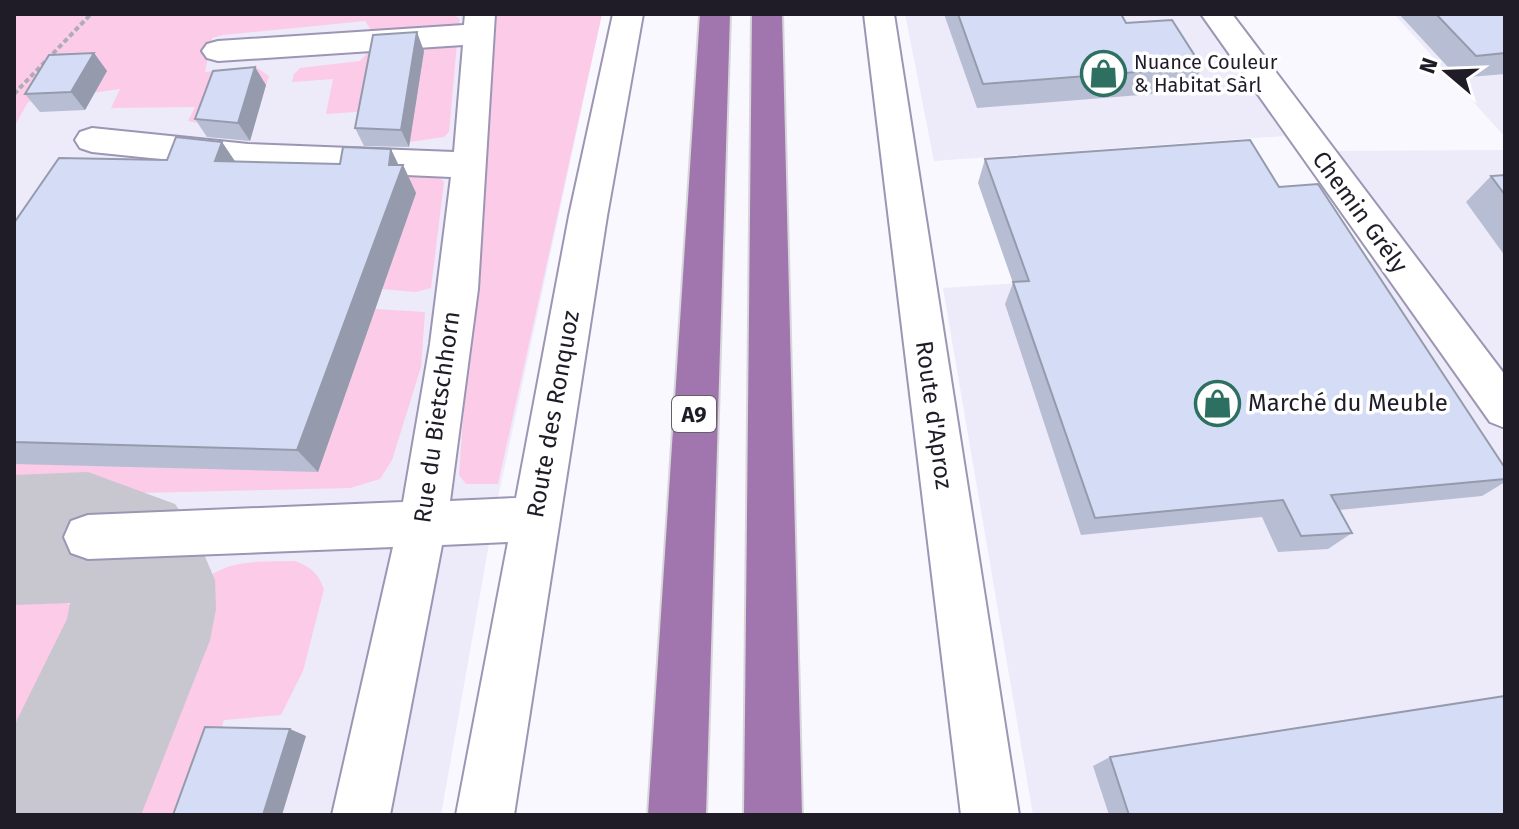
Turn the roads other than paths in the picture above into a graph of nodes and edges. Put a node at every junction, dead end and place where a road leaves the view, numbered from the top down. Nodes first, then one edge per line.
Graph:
1 (628, 14) edge
2 (715, 14) edge
3 (767, 14) edge
4 (879, 14) edge
5 (1216, 14) edge
6 (480, 24) edge
7 (218, 51) dead end
8 (92, 140) dead end
9 (470, 165) junction
10 (1505, 409) edge
11 (534, 519) junction
12 (422, 523) junction
13 (88, 537) dead end
14 (361, 815) edge
15 (485, 815) edge
16 (677, 815) edge
17 (773, 815) edge
18 (990, 815) edge

1 - 11 street, Route des Ronquoz
2 - 16 highway, A9
3 - 17 highway
4 - 18 street, Route d'Aproz
5 - 10 street, Chemin Grély
6 - 7 street
6 - 9 street, Rue du Bietschhorn
8 - 9 street
9 - 12 street, Rue du Bietschhorn
11 - 12 street
11 - 15 street, Route des Ronquoz
12 - 13 street
12 - 14 street, Rue du Bietschhorn

